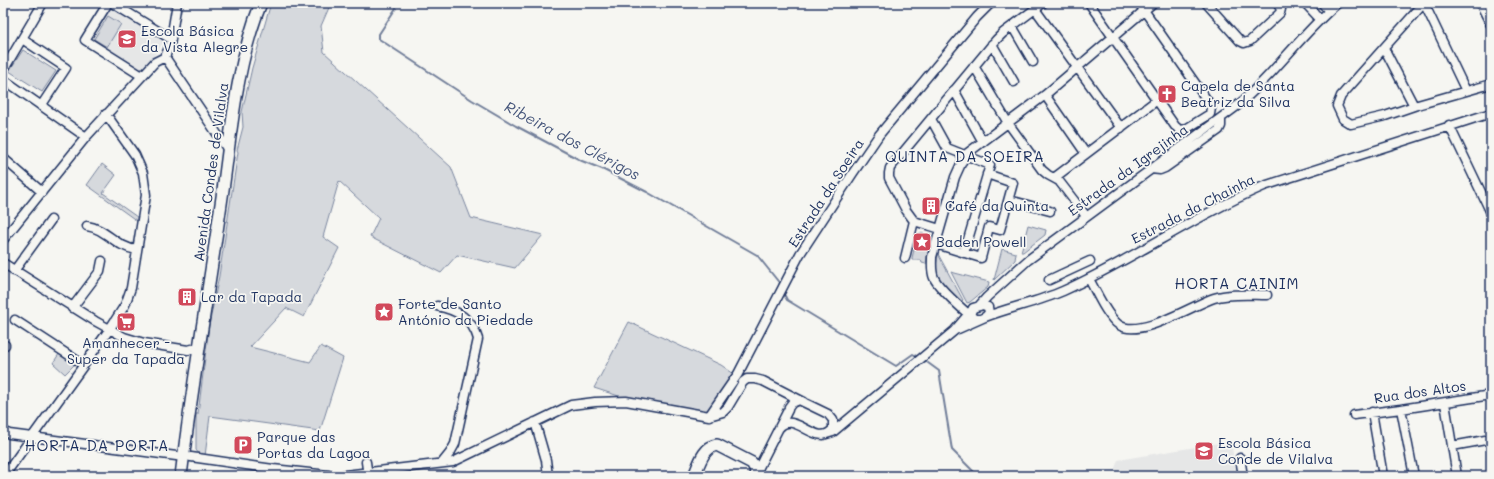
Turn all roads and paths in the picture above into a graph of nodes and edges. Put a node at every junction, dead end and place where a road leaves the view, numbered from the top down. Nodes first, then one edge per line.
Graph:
1 (42, 3) edge
2 (108, 3) edge
3 (112, 3) edge
4 (177, 3) edge
5 (261, 3) edge
6 (992, 3) edge
7 (1043, 3) edge
8 (1089, 3) edge
9 (1139, 3) edge
10 (1153, 3) edge
11 (1206, 3) edge
12 (1305, 3) edge
13 (1322, 3) edge
14 (1338, 3) edge
15 (1424, 3) edge
16 (1480, 3) edge
17 (1280, 6) edge
18 (1035, 9) junction
19 (1144, 10) junction
20 (1329, 10) junction
21 (1320, 19) junction
22 (1012, 26) junction
23 (1491, 26) edge
24 (1113, 36) junction
25 (22, 39) junction
26 (171, 39) junction
27 (992, 44) junction
28 (1384, 48) junction
29 (165, 57) junction
30 (1032, 62) dead end
31 (974, 66) junction
32 (1077, 68) junction
33 (3, 70) edge
34 (142, 76) junction
35 (3, 79) edge
36 (1014, 82) dead end
37 (1491, 84) edge
38 (954, 90) junction
39 (1466, 91) junction
40 (1045, 95) junction
41 (1157, 100) junction
42 (41, 106) junction
43 (1414, 106) junction
44 (1491, 112) edge
45 (106, 114) junction
46 (931, 119) junction
47 (1008, 124) junction
48 (1449, 125) junction
49 (214, 128) junction
50 (1121, 128) junction
51 (229, 136) junction
52 (86, 137) junction
53 (983, 142) junction
54 (228, 150) junction
55 (1086, 154) junction
56 (965, 155) junction
57 (3, 158) edge
58 (987, 174) junction
59 (1054, 178) junction
60 (42, 192) junction
61 (1008, 200) junction
62 (1050, 211) dead end
63 (1491, 213) edge
64 (1086, 216) junction
65 (51, 220) dead end
66 (914, 221) junction
67 (87, 226) dead end
68 (940, 228) junction
69 (3, 240) edge
70 (936, 244) junction
71 (137, 250) junction
72 (964, 253) junction
73 (905, 258) dead end
74 (102, 261) dead end
75 (1090, 261) dead end
76 (3, 263) edge
77 (1071, 270) junction
78 (14, 271) junction
79 (1088, 279) junction
80 (1049, 280) dead end
81 (1078, 284) junction
82 (998, 288) junction
83 (1266, 295) dead end
84 (437, 306) dead end
85 (72, 308) junction
86 (988, 308) junction
87 (1004, 310) junction
88 (976, 314) junction
89 (16, 320) dead end
90 (109, 330) junction
91 (195, 351) junction
92 (84, 365) junction
93 (783, 392) junction
94 (1491, 395) edge
95 (804, 402) junction
96 (1445, 403) junction
97 (788, 408) junction
98 (1400, 409) junction
99 (1372, 412) junction
100 (828, 414) junction
101 (1354, 415) dead end
102 (709, 416) junction
103 (849, 418) junction
104 (535, 422) junction
105 (794, 424) junction
106 (779, 428) junction
107 (6, 432) edge
108 (824, 435) junction
109 (31, 437) junction
110 (1491, 438) edge
111 (455, 444) junction
112 (1452, 446) junction
113 (471, 453) junction
114 (766, 453) junction
115 (187, 457) junction
116 (1240, 458) dead end
117 (747, 459) junction
118 (366, 462) dead end
119 (442, 463) junction
120 (368, 475) edge
121 (4, 476) edge
122 (181, 476) edge
123 (189, 476) edge
124 (337, 476) edge
125 (548, 476) edge
126 (694, 476) edge
127 (755, 476) edge
128 (1243, 476) edge
129 (1383, 476) edge
130 (1414, 476) edge
131 (1457, 476) edge

1 - 25 street
2 - 34 street
3 - 26 street
4 - 26 street
5 - 51 main road, Avenida Condes de Vilalva
6 - 102 street, Estrada da Soeira
7 - 18 street
8 - 24 street
9 - 19 street
10 - 19 street
11 - 17 street
12 - 21 street
13 - 20 street
14 - 20 street, Estrada da Igrejinha
15 - 28 street
15 - 39 street
16 - 23 street
18 - 22 street
18 - 32 street
19 - 24 street
19 - 41 street
20 - 21 street, Estrada da Igrejinha
21 - 64 street, Estrada da Igrejinha
22 - 27 street
22 - 30 street
24 - 32 street
24 - 41 street
25 - 33 street
25 - 42 street
26 - 29 street
27 - 31 street
27 - 36 street
28 - 43 street
28 - 43 street
29 - 34 street
29 - 49 street
31 - 38 street
31 - 47 street
32 - 40 street
32 - 50 street
34 - 45 street
35 - 42 street
37 - 39 street
38 - 46 street
38 - 53 street
39 - 43 street
40 - 47 street
40 - 55 street
41 - 50 street
42 - 52 street
44 - 48 street, Estrada da Chainha
45 - 52 street
45 - 71 street
46 - 56 street
46 - 66 street
47 - 53 street
47 - 59 street
48 - 63 street
48 - 79 street, Estrada da Chainha
49 - 51 street
49 - 54 street
50 - 55 street
51 - 54 main road, Avenida Condes de Vilalva
52 - 60 street
53 - 56 street
54 - 91 main road, Avenida Condes de Vilalva
55 - 59 street
56 - 58 street
56 - 68 street
57 - 60 street
58 - 61 street
58 - 72 street
59 - 64 street
60 - 69 street
61 - 62 street
61 - 72 street
64 - 82 street, Estrada da Igrejinha
65 - 78 street
66 - 68 street
66 - 73 street
67 - 71 street
68 - 70 street
70 - 72 street
70 - 88 street
71 - 90 street
74 - 85 street
75 - 77 street
76 - 78 street
77 - 80 street
77 - 81 street
78 - 85 street
79 - 81 street, Estrada da Chainha
79 - 83 street
81 - 87 street, Estrada da Chainha
82 - 86 street
82 - 88 street, Estrada da Igrejinha
84 - 111 street
85 - 90 street
86 - 87 street
86 - 88 street
87 - 88 street, Estrada da Chainha
88 - 103 street
89 - 92 street
90 - 91 street
90 - 92 street
91 - 115 main road, Avenida Condes de Vilalva
92 - 109 street
93 - 95 street
93 - 97 street
93 - 102 street
94 - 96 street, Rua dos Altos
95 - 97 street
95 - 100 street
96 - 98 street, Rua dos Altos
96 - 112 street
97 - 105 street
97 - 106 street
98 - 99 street, Rua dos Altos
98 - 130 street
99 - 101 street, Rua dos Altos
99 - 129 street
100 - 103 street
100 - 108 street
102 - 104 street
103 - 108 street
104 - 113 street
104 - 125 street
105 - 106 street
105 - 108 street
106 - 114 street
107 - 109 street
109 - 115 street
109 - 121 street
110 - 112 street
111 - 113 street
111 - 119 street
112 - 131 street
113 - 119 street
114 - 117 street
114 - 127 street
115 - 122 main road
115 - 123 main road
115 - 124 street
116 - 128 street
117 - 126 main road
117 - 127 main road
118 - 120 street
119 - 120 street
120 - 124 street

